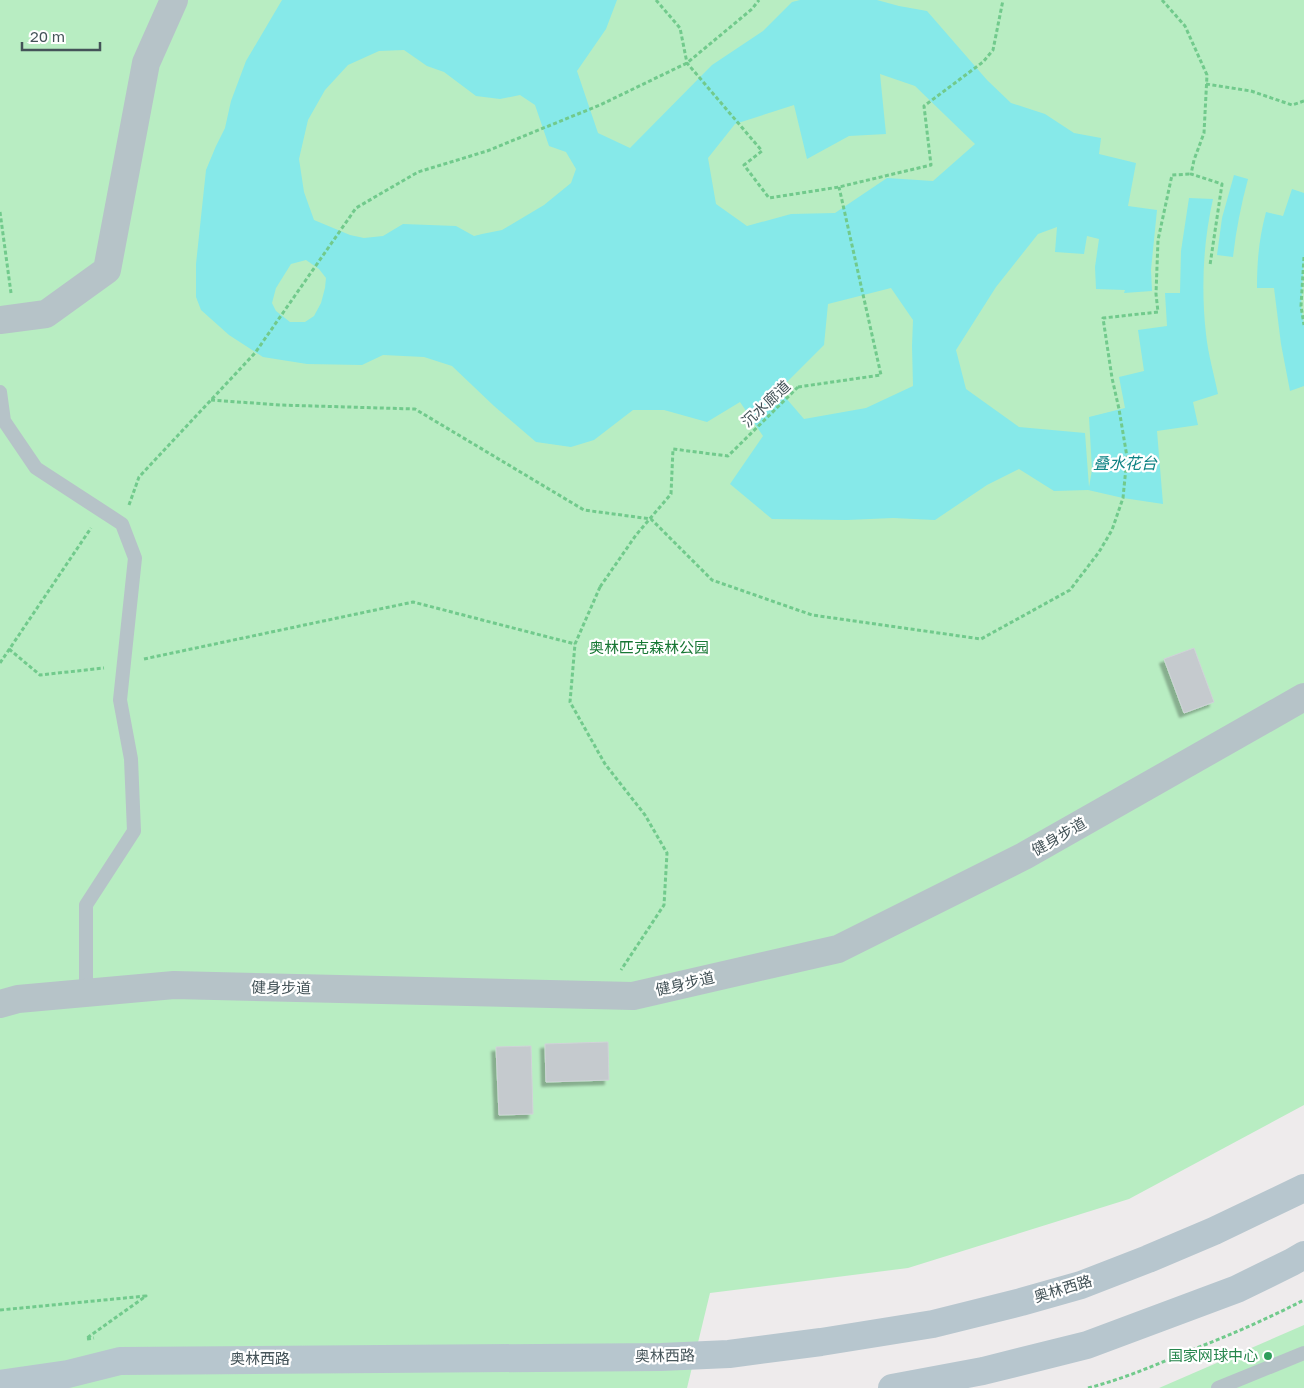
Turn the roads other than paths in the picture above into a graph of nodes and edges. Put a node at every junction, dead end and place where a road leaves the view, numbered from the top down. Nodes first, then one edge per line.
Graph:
1 (174, 0) edge
2 (8, 319) edge
3 (0, 392) edge
4 (1304, 697) edge
5 (86, 993) junction
6 (0, 1004) edge
7 (1304, 1188) edge
8 (1304, 1255) edge
9 (1304, 1352) edge
10 (0, 1384) edge
11 (892, 1388) edge
12 (1218, 1388) edge

1 - 2 street
3 - 5 lane
4 - 5 street, 健身步道
5 - 6 street, 健身步道
7 - 10 main road, 奥林西路
8 - 11 main road
9 - 12 lane

